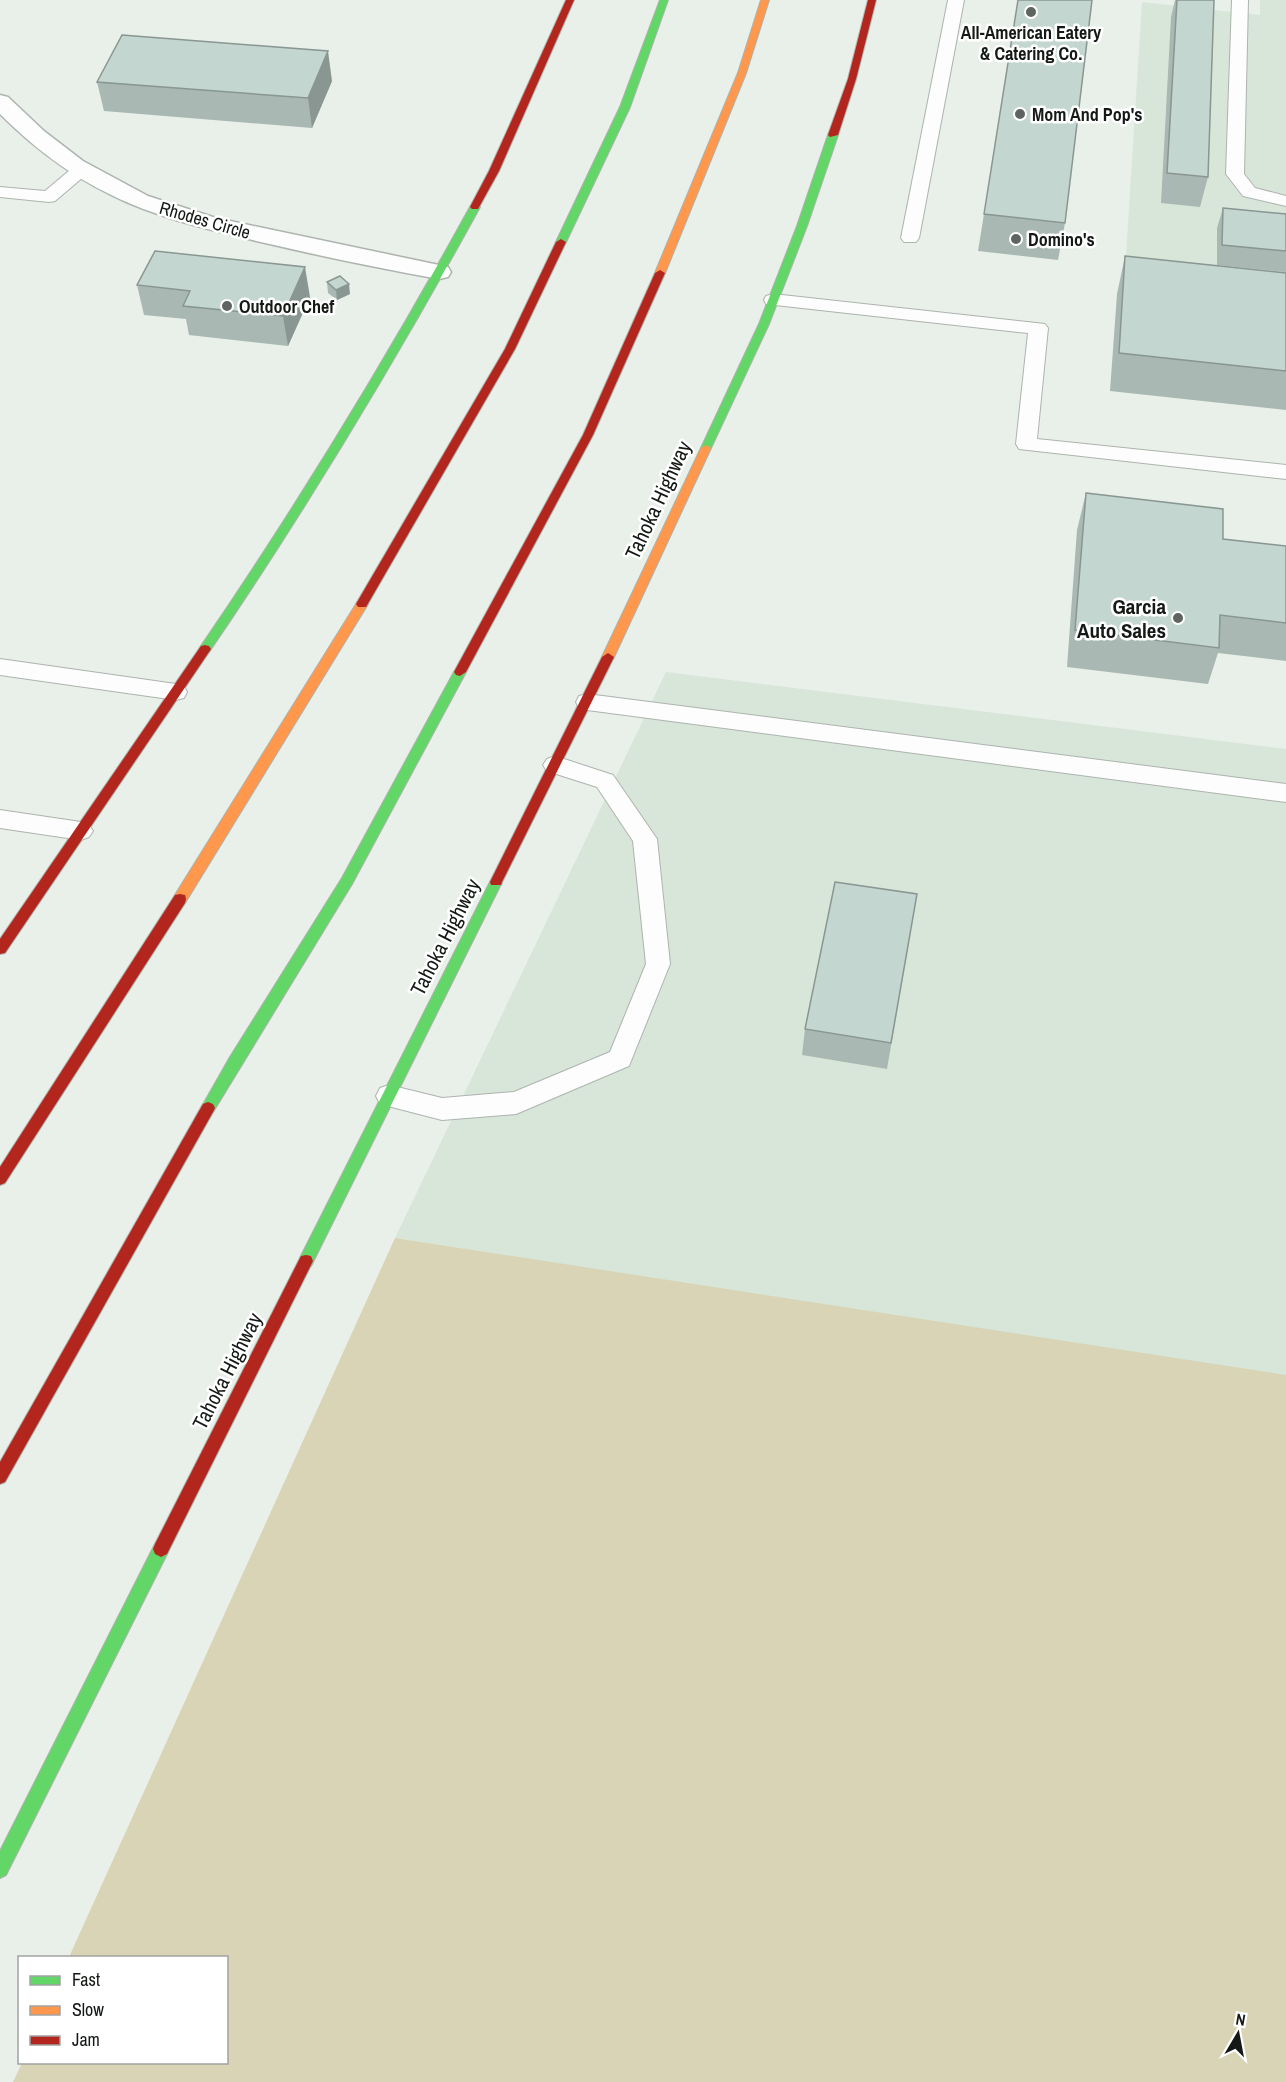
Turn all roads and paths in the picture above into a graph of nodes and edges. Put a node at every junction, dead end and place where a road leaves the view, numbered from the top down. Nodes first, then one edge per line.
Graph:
1 (570, 0) edge
2 (650, 0) edge
3 (664, 0) edge
4 (765, 0) edge
5 (775, 0) edge
6 (872, 0) edge
7 (956, 0) edge
8 (1240, 0) edge
9 (648, 41) junction
10 (752, 44) junction
11 (0, 102) edge
12 (82, 169) junction
13 (0, 192) edge
14 (1286, 201) edge
15 (909, 238) dead end
16 (439, 272) junction
17 (773, 300) junction
18 (1286, 472) edge
19 (0, 667) edge
20 (176, 692) junction
21 (587, 702) junction
22 (555, 765) junction
23 (1286, 793) edge
24 (0, 819) edge
25 (81, 831) junction
26 (0, 949) edge
27 (389, 1096) junction
28 (0, 1179) edge
29 (0, 1477) edge
30 (0, 1869) edge

1 - 16 main road
2 - 9 main road
3 - 9 main road
4 - 10 main road
5 - 10 main road
6 - 17 main road, Tahoka Highway
7 - 15 lane
8 - 14 lane
9 - 28 main road
10 - 29 main road
11 - 12 street, Rhodes Circle
12 - 13 lane
12 - 16 street, Rhodes Circle
16 - 20 main road
17 - 18 lane
17 - 21 main road, Tahoka Highway
19 - 20 lane
20 - 25 main road
21 - 22 main road, Tahoka Highway
21 - 23 lane
22 - 27 main road, Tahoka Highway
22 - 27 lane
24 - 25 lane
25 - 26 main road
27 - 30 main road, Tahoka Highway

